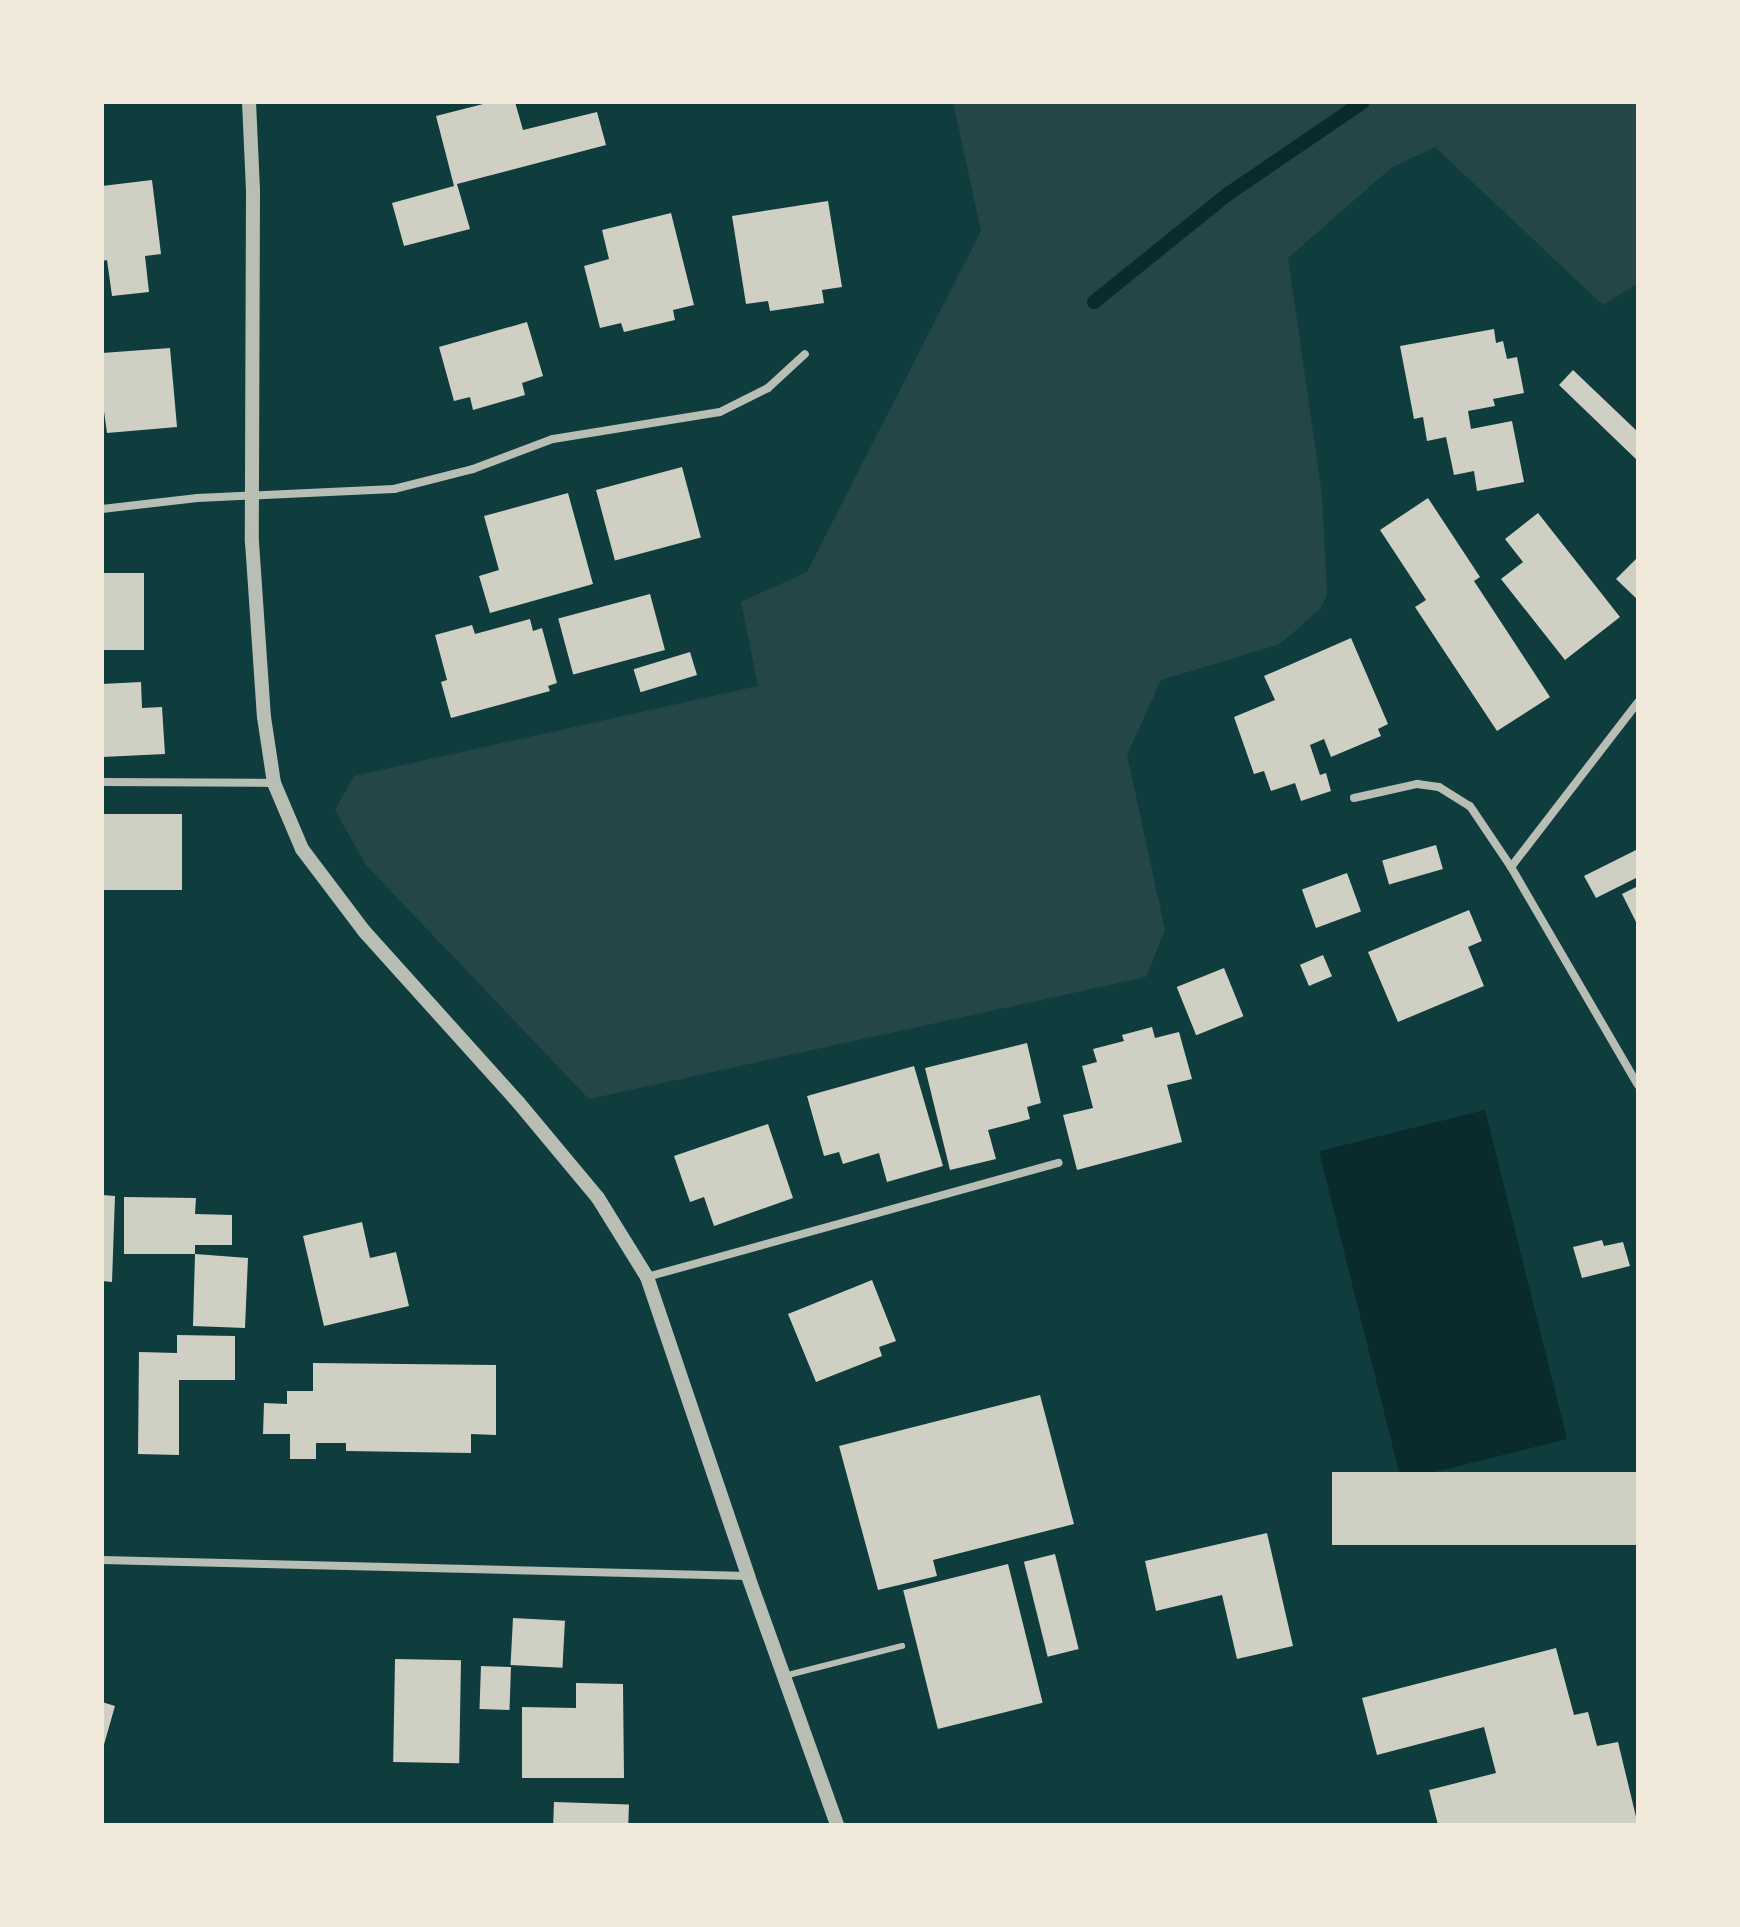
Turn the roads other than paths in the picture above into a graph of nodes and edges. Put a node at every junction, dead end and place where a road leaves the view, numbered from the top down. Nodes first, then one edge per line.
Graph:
1 (249, 102) edge
2 (805, 354) dead end
3 (253, 495) junction
4 (102, 509) edge
5 (1638, 702) edge
6 (102, 782) edge
7 (274, 783) junction
8 (1354, 798) dead end
9 (1511, 867) junction
10 (1638, 1085) edge
11 (1059, 1163) dead end
12 (647, 1277) junction
13 (102, 1560) edge
14 (748, 1576) junction
15 (902, 1646) dead end
16 (784, 1676) junction
17 (837, 1825) edge

1 - 3 street
2 - 3 street
3 - 4 street
3 - 7 street
5 - 9 street
6 - 7 street
7 - 12 street
8 - 9 street
9 - 10 street
11 - 12 street
12 - 14 street
13 - 14 street
14 - 16 street
15 - 16 lane
16 - 17 street

